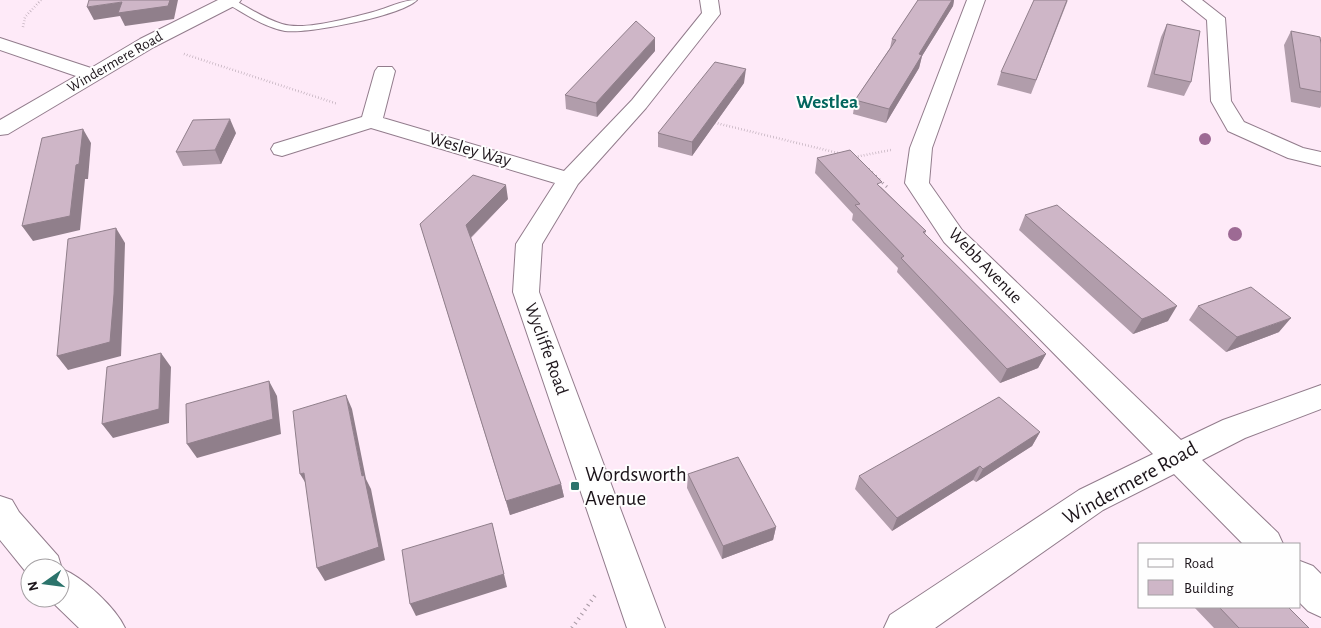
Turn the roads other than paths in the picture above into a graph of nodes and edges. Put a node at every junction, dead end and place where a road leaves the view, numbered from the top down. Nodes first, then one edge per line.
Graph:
1 (413, 0) edge
2 (710, 0) edge
3 (976, 0) edge
4 (1191, 0) edge
5 (231, 1) edge
6 (0, 44) edge
7 (385, 71) dead end
8 (93, 75) junction
9 (371, 121) junction
10 (0, 129) edge
11 (282, 149) dead end
12 (1321, 159) edge
13 (569, 180) junction
14 (1321, 397) edge
15 (1176, 456) junction
16 (0, 511) edge
17 (1265, 543) edge
18 (36, 558) edge
19 (1301, 579) edge
20 (70, 594) edge
21 (1321, 599) edge
22 (106, 628) edge
23 (646, 628) edge
24 (903, 628) edge

1 - 5 lane
2 - 13 street, Wycliffe Road
3 - 15 street, Webb Avenue
4 - 12 street
5 - 8 street, Windermere Road
6 - 8 street
7 - 9 street
8 - 10 street, Windermere Road
9 - 11 street
9 - 13 street, Wesley Way
13 - 23 street, Wycliffe Road
14 - 15 street, Windermere Road
15 - 17 street
15 - 24 street, Windermere Road
16 - 18 street
19 - 21 street
20 - 22 street

